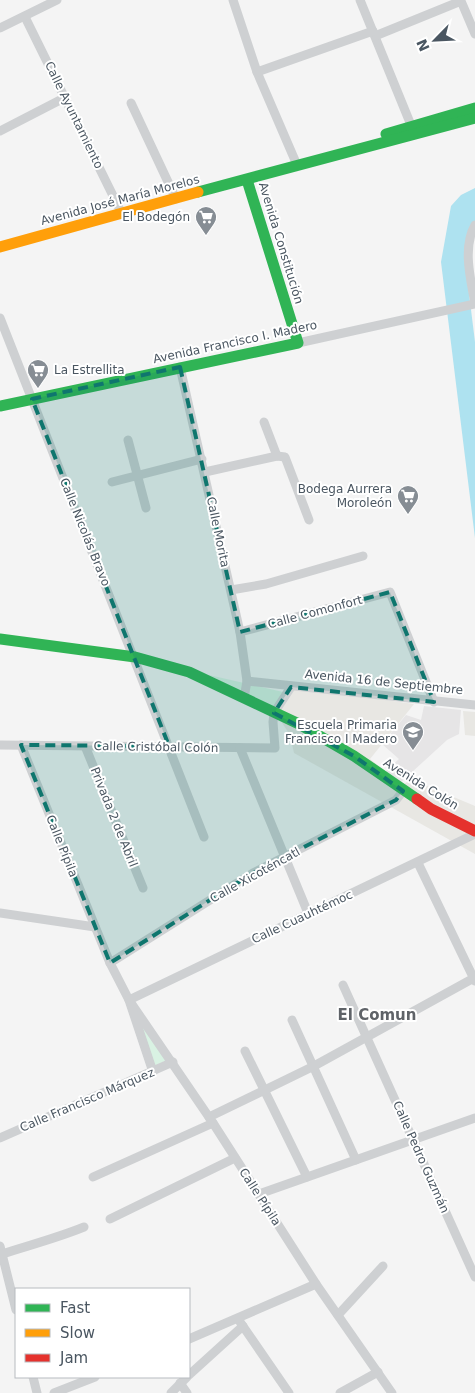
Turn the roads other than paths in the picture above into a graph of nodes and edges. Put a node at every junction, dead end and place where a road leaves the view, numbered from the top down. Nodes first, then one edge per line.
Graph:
1 (57, 0) edge
2 (233, 0) edge
3 (360, 0) edge
4 (25, 17) junction
5 (0, 28) edge
6 (374, 34) junction
7 (475, 34) edge
8 (257, 72) junction
9 (66, 97) junction
10 (131, 103) dead end
11 (475, 108) edge
12 (475, 118) edge
13 (413, 130) junction
14 (0, 131) edge
15 (297, 165) junction
16 (247, 180) junction
17 (176, 199) junction
18 (122, 214) junction
19 (475, 225) edge
20 (0, 247) edge
21 (473, 304) edge
22 (0, 318) edge
23 (298, 343) junction
24 (180, 367) junction
25 (32, 399) junction
26 (0, 406) edge
27 (264, 422) dead end
28 (128, 440) dead end
29 (277, 456) junction
30 (202, 460) junction
31 (205, 472) junction
32 (137, 475) junction
33 (112, 482) dead end
34 (146, 508) dead end
35 (309, 520) dead end
36 (363, 556) dead end
37 (231, 590) junction
38 (240, 632) junction
39 (0, 639) edge
40 (134, 657) junction
41 (247, 681) junction
42 (291, 687) junction
43 (244, 698) junction
44 (434, 702) junction
45 (475, 705) edge
46 (274, 713) junction
47 (0, 745) edge
48 (21, 745) junction
49 (85, 746) junction
50 (170, 746) junction
51 (240, 748) junction
52 (402, 792) junction
53 (475, 833) edge
54 (204, 837) dead end
55 (286, 857) junction
56 (418, 863) junction
57 (143, 888) dead end
58 (0, 913) edge
59 (308, 913) junction
60 (95, 927) junction
61 (110, 963) junction
62 (474, 980) edge
63 (344, 986) dead end
64 (129, 1000) junction
65 (292, 1020) dead end
66 (367, 1037) junction
67 (245, 1051) dead end
68 (173, 1062) junction
69 (314, 1066) junction
70 (153, 1072) junction
71 (264, 1090) junction
72 (475, 1118) edge
73 (211, 1120) junction
74 (0, 1138) edge
75 (412, 1140) junction
76 (235, 1158) junction
77 (356, 1160) junction
78 (307, 1177) junction
79 (93, 1178) dead end
80 (259, 1194) junction
81 (110, 1219) dead end
82 (84, 1227) dead end
83 (1, 1250) edge
84 (383, 1266) dead end
85 (475, 1276) edge
86 (316, 1284) junction
87 (15, 1306) edge
88 (338, 1315) junction
89 (240, 1322) junction
90 (190, 1339) edge
91 (378, 1372) junction
92 (190, 1373) edge
93 (33, 1378) edge
94 (92, 1378) edge
95 (185, 1378) edge
96 (38, 1393) edge
97 (54, 1393) edge
98 (172, 1393) edge
99 (187, 1393) edge
100 (289, 1393) edge
101 (340, 1393) edge
102 (392, 1393) edge

1 - 4 street
2 - 8 street
3 - 6 street
4 - 5 street
4 - 9 street, Calle Ayuntamiento
6 - 7 street
6 - 8 street
6 - 13 street
8 - 15 street
9 - 14 street
9 - 18 street, Calle Ayuntamiento
10 - 17 street
11 - 13 main road
12 - 13 main road
13 - 15 main road, Avenida José María Morelos
15 - 16 main road, Avenida José María Morelos
16 - 17 main road, Avenida José María Morelos
16 - 23 main road, Avenida Constitución
17 - 18 main road, Avenida José María Morelos
18 - 20 main road, Avenida José María Morelos
19 - 21 street
21 - 23 street, Avenida Francisco I. Madero
22 - 25 street, Calle Nicolás Bravo
23 - 24 main road, Avenida Francisco I. Madero
24 - 25 main road, Avenida Francisco I. Madero
24 - 30 street, Calle Morita
25 - 26 main road, Avenida Francisco I. Madero
25 - 40 street, Calle Nicolás Bravo
27 - 29 street
28 - 32 street
29 - 31 street
29 - 35 street
30 - 31 street, Calle Morita
30 - 32 street
31 - 37 street, Calle Morita
32 - 33 street
32 - 34 street
36 - 37 street
37 - 38 street, Calle Morita
38 - 41 street, Calle Morita
38 - 44 street, Calle Comonfort
39 - 40 main road
40 - 43 main road
40 - 50 street, Calle Nicolás Bravo
41 - 42 street, Avenida 16 de Septiembre
41 - 43 street, Calle Morita
42 - 44 street, Avenida 16 de Septiembre
42 - 46 street, Avenida 16 de Septiembre
43 - 46 main road
44 - 45 street, Avenida 16 de Septiembre
46 - 51 street, Calle Cristóbal Colón
46 - 52 main road, Avenida Colón
47 - 48 street, Calle Cristóbal Colón
48 - 49 street, Calle Cristóbal Colón
48 - 60 street, Calle Pípila
49 - 50 street, Calle Cristóbal Colón
49 - 57 street, Privada 2 de Abril
50 - 51 street, Calle Cristóbal Colón
50 - 54 street, Calle Nicolás Bravo
51 - 55 street
52 - 53 main road, Avenida Colón
52 - 55 street, Calle Xicoténcatl
53 - 56 street, Calle Cuauhtémoc
55 - 59 street
55 - 61 street, Calle Xicoténcatl
56 - 59 street, Calle Cuauhtémoc
56 - 62 street
58 - 60 street
59 - 64 street, Calle Cuauhtémoc
60 - 61 street, Calle Pípila
61 - 64 street, Calle Pípila
62 - 66 street
63 - 66 street, Calle Pedro Guzmán
64 - 68 street, Calle Pípila
64 - 70 street, Calle Pípila
65 - 69 street
66 - 69 street
66 - 75 street, Calle Pedro Guzmán
67 - 71 street
68 - 70 street, Calle Francisco Márquez
68 - 73 street, Calle Pípila
69 - 71 street
69 - 77 street
70 - 74 street, Calle Francisco Márquez
71 - 73 street
71 - 78 street
72 - 75 street
73 - 76 street, Calle Pípila
73 - 79 street
75 - 77 street
75 - 85 street, Calle Pedro Guzmán
76 - 80 street, Calle Pípila
76 - 81 street
77 - 78 street
78 - 80 street
80 - 86 street, Calle Pípila
82 - 83 street
83 - 87 street
84 - 88 street
86 - 88 street, Calle Pípila
86 - 89 street
88 - 91 street, Calle Pípila
89 - 90 street
89 - 92 street
89 - 100 street
91 - 101 street
91 - 102 street, Calle Pípila
93 - 96 street
94 - 97 street
95 - 98 street
95 - 99 street

